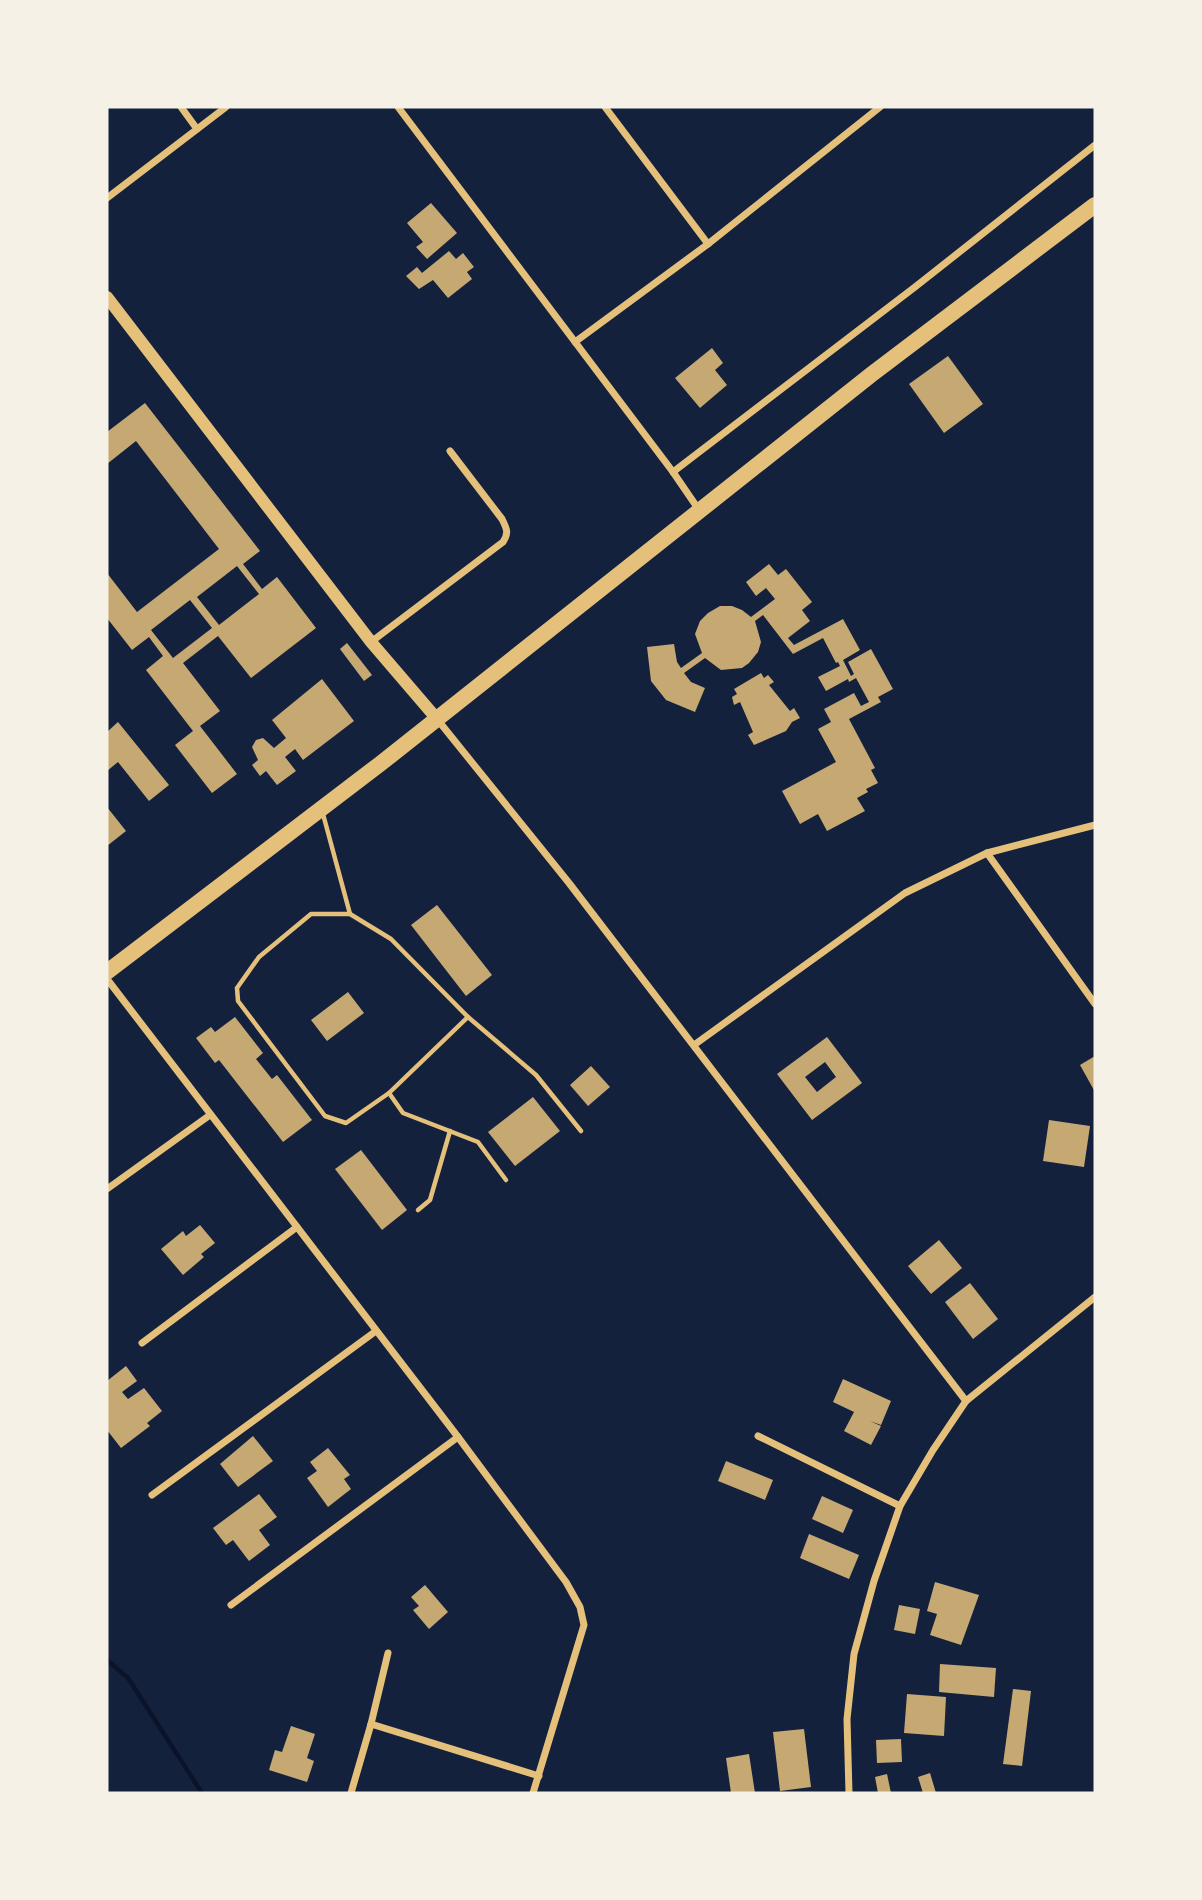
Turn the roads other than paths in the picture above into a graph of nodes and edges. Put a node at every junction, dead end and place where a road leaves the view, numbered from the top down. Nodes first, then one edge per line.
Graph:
1 (181, 107) edge
2 (226, 107) edge
3 (398, 107) edge
4 (605, 107) edge
5 (880, 107) edge
6 (197, 128) junction
7 (1095, 145) edge
8 (107, 198) edge
9 (1095, 205) edge
10 (708, 244) junction
11 (107, 297) edge
12 (575, 342) junction
13 (450, 451) dead end
14 (673, 472) junction
15 (699, 510) junction
16 (371, 642) junction
17 (437, 719) junction
18 (322, 809) junction
19 (1095, 825) edge
20 (987, 853) junction
21 (350, 914) junction
22 (107, 972) edge
23 (107, 979) edge
24 (1095, 1004) edge
25 (468, 1017) junction
26 (694, 1045) junction
27 (389, 1093) junction
28 (210, 1115) junction
29 (450, 1131) junction
30 (581, 1131) dead end
31 (506, 1180) dead end
32 (107, 1189) edge
33 (418, 1210) dead end
34 (297, 1227) junction
35 (1095, 1297) edge
36 (376, 1331) junction
37 (142, 1343) dead end
38 (966, 1401) junction
39 (758, 1436) dead end
40 (458, 1437) junction
41 (152, 1495) dead end
42 (900, 1506) junction
43 (231, 1605) dead end
44 (388, 1653) dead end
45 (371, 1724) junction
46 (539, 1776) junction
47 (351, 1793) edge
48 (533, 1793) edge
49 (849, 1793) edge

1 - 6 street
2 - 6 street
3 - 12 street
4 - 10 street
5 - 10 street
6 - 8 street
7 - 14 street
9 - 15 highway
10 - 12 street
11 - 16 street
12 - 14 street
13 - 16 street
14 - 15 street
15 - 17 highway
16 - 17 street
17 - 18 highway
17 - 26 street
18 - 21 lane
18 - 22 highway
19 - 20 street
20 - 24 street
20 - 26 street
21 - 25 lane
21 - 27 lane
23 - 28 street
25 - 27 lane
25 - 30 lane
26 - 38 street
27 - 29 lane
28 - 32 street
28 - 34 street
29 - 31 lane
29 - 33 lane
34 - 36 street
34 - 37 street
35 - 38 street
36 - 40 street
36 - 41 street
38 - 42 street
39 - 42 street
40 - 43 street
40 - 46 street
42 - 49 street
44 - 45 street
45 - 46 street
45 - 47 street
46 - 48 street

